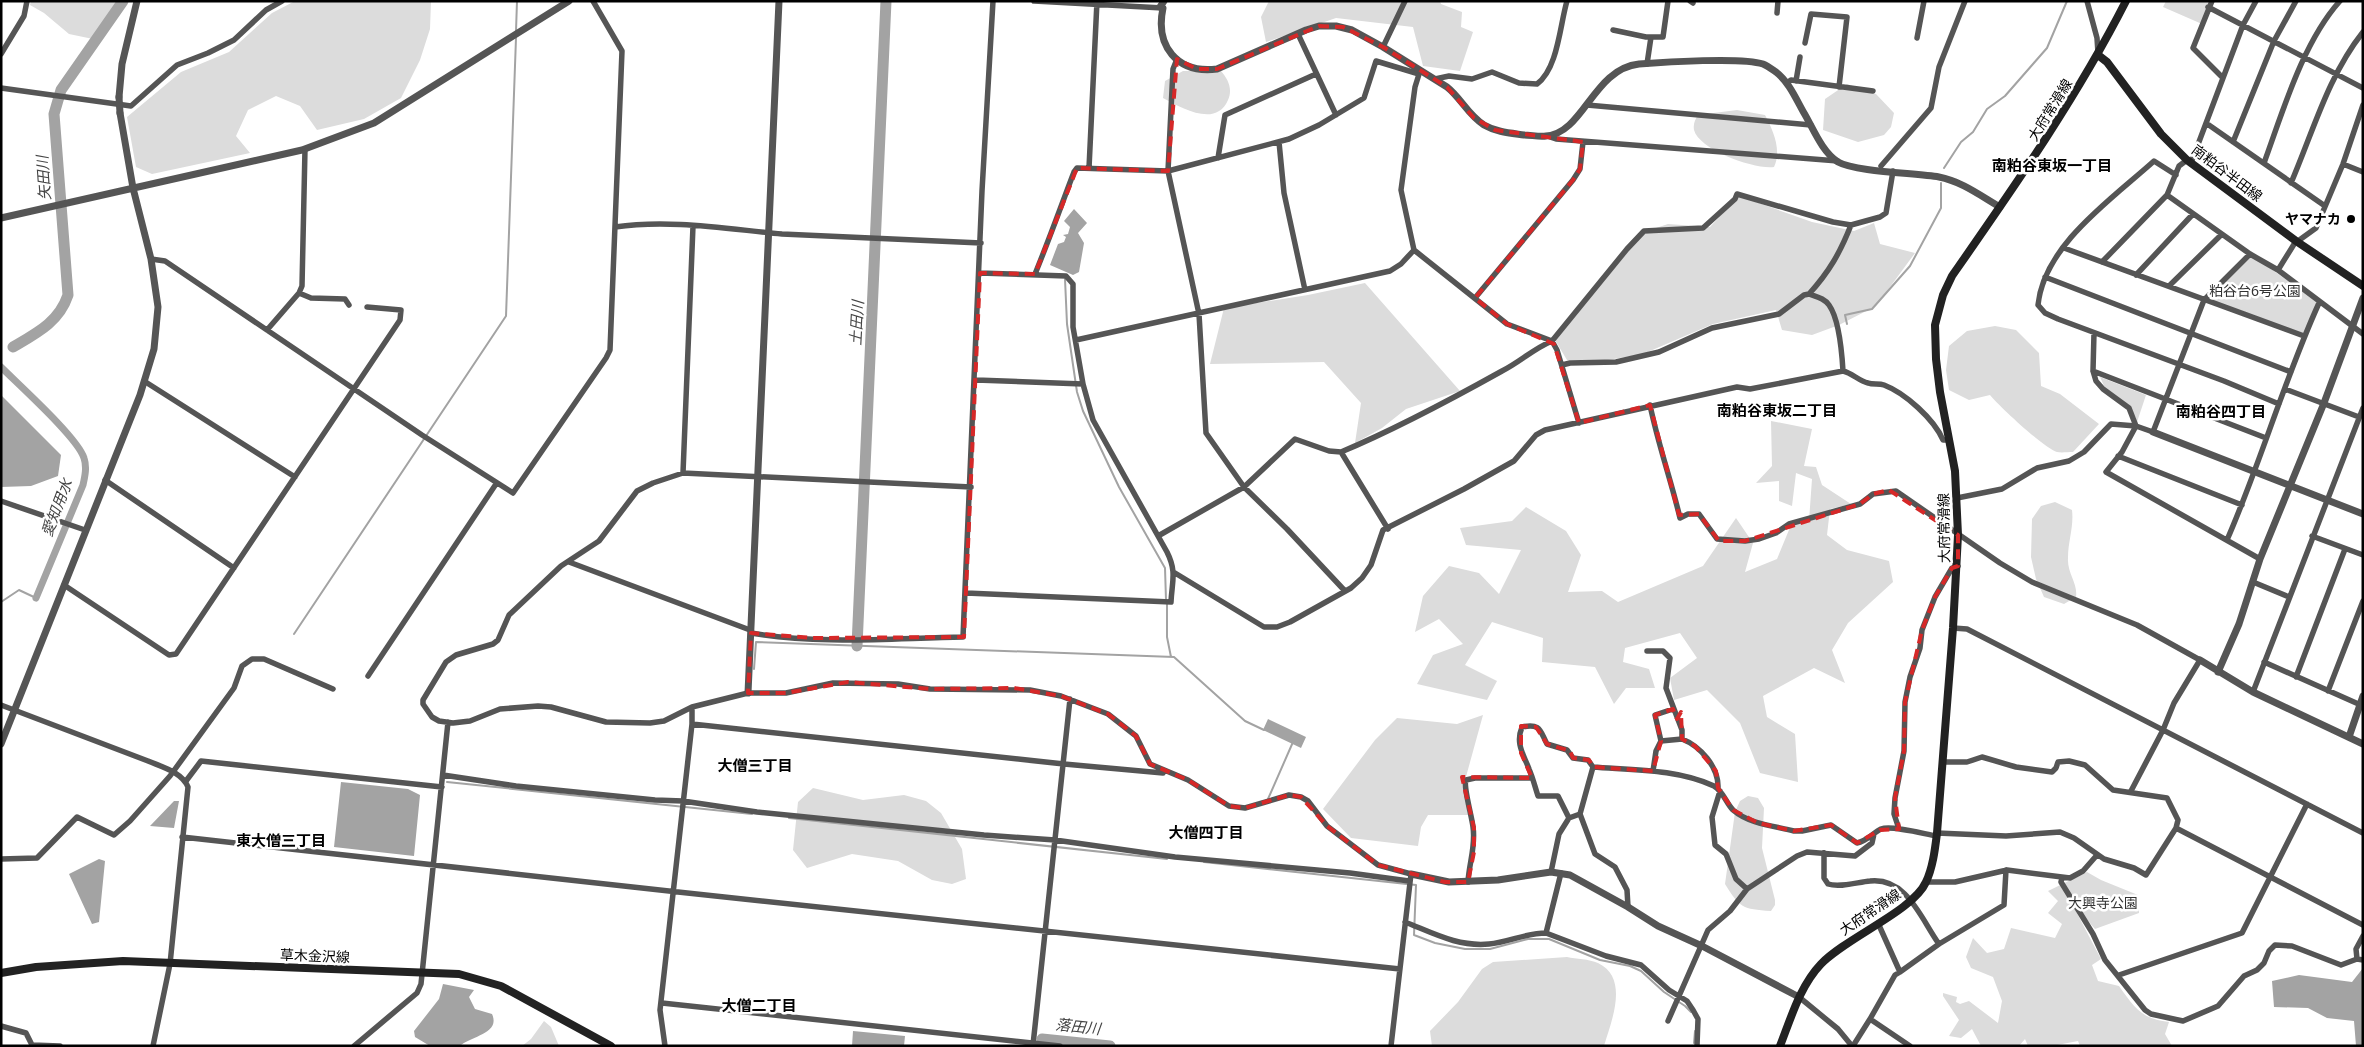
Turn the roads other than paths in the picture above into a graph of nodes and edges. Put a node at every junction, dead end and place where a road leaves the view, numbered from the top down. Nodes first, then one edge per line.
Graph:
1 (26, 1) edge
2 (137, 1) edge
3 (282, 1) edge
4 (569, 1) edge
5 (593, 1) edge
6 (779, 1) edge
7 (993, 1) edge
8 (1034, 1) edge
9 (1405, 1) edge
10 (1567, 1) edge
11 (1668, 1) edge
12 (1778, 1) edge
13 (1924, 1) edge
14 (1965, 1) edge
15 (2087, 1) edge
16 (2126, 1) edge
17 (2256, 1) edge
18 (2296, 1) edge
19 (2340, 1) edge
20 (1097, 3) edge
21 (2210, 4) edge
22 (1163, 5) edge
23 (1777, 13) dead end
24 (2243, 25) junction
25 (1613, 30) dead end
26 (2363, 32) edge
27 (1298, 34) junction
28 (1651, 37) junction
29 (1917, 38) dead end
30 (2274, 41) junction
31 (1805, 43) dead end
32 (1383, 47) junction
33 (1, 54) edge
34 (2098, 55) junction
35 (1800, 56) dead end
36 (2305, 58) junction
37 (1177, 59) junction
38 (1647, 64) junction
39 (1420, 72) junction
40 (1316, 74) junction
41 (2335, 74) junction
42 (2222, 77) junction
43 (1435, 79) junction
44 (1796, 81) junction
45 (1787, 83) junction
46 (1840, 87) junction
47 (1, 88) edge
48 (2363, 88) edge
49 (1874, 91) dead end
50 (1587, 105) junction
51 (2363, 105) edge
52 (1336, 115) junction
53 (2206, 123) junction
54 (1811, 125) junction
55 (1547, 136) junction
56 (1280, 142) junction
57 (1583, 142) junction
58 (2233, 142) junction
59 (305, 149) junction
60 (1218, 158) junction
61 (2189, 161) junction
62 (1838, 162) junction
63 (2264, 164) junction
64 (2343, 164) junction
65 (1881, 166) dead end
66 (1089, 168) junction
67 (1168, 171) junction
68 (1893, 171) junction
69 (2363, 172) edge
70 (2176, 175) junction
71 (2291, 183) junction
72 (133, 188) junction
73 (2167, 195) junction
74 (2325, 206) junction
75 (2000, 207) junction
76 (2193, 214) junction
77 (1, 218) edge
78 (1851, 225) junction
79 (693, 226) junction
80 (616, 227) junction
81 (768, 233) junction
82 (2221, 235) junction
83 (2297, 241) junction
84 (981, 243) junction
85 (2064, 248) junction
86 (1414, 250) junction
87 (2250, 254) junction
88 (151, 259) junction
89 (2102, 262) junction
90 (2278, 270) junction
91 (980, 273) junction
92 (1035, 274) junction
93 (2136, 275) junction
94 (2045, 277) junction
95 (2168, 286) junction
96 (2363, 286) edge
97 (1304, 290) junction
98 (299, 293) junction
99 (1809, 294) junction
100 (1475, 298) junction
101 (2363, 298) edge
102 (2204, 300) junction
103 (2320, 303) junction
104 (348, 305) dead end
105 (367, 306) dead end
106 (1199, 314) junction
107 (2353, 326) junction
108 (267, 330) junction
109 (2094, 333) junction
110 (2191, 333) junction
111 (2363, 334) edge
112 (2304, 336) junction
113 (1076, 340) junction
114 (1552, 342) junction
115 (2178, 365) junction
116 (1562, 366) junction
117 (1843, 371) junction
118 (2093, 371) junction
119 (2290, 372) junction
120 (976, 380) junction
121 (144, 381) junction
122 (1083, 384) junction
123 (2285, 388) junction
124 (354, 389) junction
125 (2165, 398) junction
126 (2324, 403) junction
127 (2279, 404) junction
128 (1650, 405) junction
129 (2363, 408) edge
130 (2359, 417) junction
131 (1579, 423) junction
132 (2136, 426) junction
133 (2153, 432) junction
134 (2266, 438) junction
135 (1949, 440) junction
136 (1341, 452) junction
137 (2118, 456) junction
138 (2254, 472) junction
139 (683, 473) junction
140 (294, 476) junction
141 (757, 477) junction
142 (105, 480) junction
143 (496, 484) junction
144 (2290, 484) junction
145 (970, 487) junction
146 (1244, 487) junction
147 (1957, 498) junction
148 (2327, 500) junction
149 (1, 501) edge
150 (2242, 505) junction
151 (2362, 512) edge
152 (1388, 529) junction
153 (85, 530) junction
154 (1158, 536) junction
155 (1958, 536) junction
156 (2312, 536) junction
157 (2227, 540) junction
158 (2345, 549) junction
159 (2363, 555) edge
160 (2260, 559) junction
161 (569, 562) junction
162 (1958, 566) junction
163 (234, 568) junction
164 (1175, 573) junction
165 (2253, 582) junction
166 (64, 585) junction
167 (1345, 591) junction
168 (966, 593) junction
169 (2289, 597) junction
170 (2363, 600) edge
171 (1953, 628) junction
172 (750, 631) junction
173 (1647, 651) dead end
174 (2200, 660) junction
175 (2264, 662) junction
176 (2218, 672) junction
177 (368, 676) dead end
178 (2296, 677) junction
179 (333, 689) dead end
180 (2328, 691) junction
181 (2253, 692) junction
182 (748, 693) junction
183 (2363, 696) edge
184 (1070, 699) junction
185 (1, 705) edge
186 (2361, 705) edge
187 (692, 707) junction
188 (15, 709) junction
189 (1673, 709) junction
190 (448, 722) junction
191 (692, 724) junction
192 (2163, 730) junction
193 (2349, 737) junction
194 (1682, 739) junction
195 (1661, 741) junction
196 (1, 744) edge
197 (2363, 744) edge
198 (1942, 762) junction
199 (1064, 764) junction
200 (1593, 767) junction
201 (172, 771) junction
202 (1653, 771) junction
203 (1170, 773) junction
204 (443, 775) junction
205 (1532, 778) junction
206 (186, 781) junction
207 (442, 786) junction
208 (1719, 790) junction
209 (2131, 791) junction
210 (683, 801) junction
211 (2307, 804) junction
212 (1580, 814) junction
213 (1569, 818) junction
214 (1899, 828) junction
215 (2176, 828) junction
216 (2363, 833) edge
217 (1874, 834) junction
218 (1936, 834) junction
219 (182, 837) junction
220 (1055, 840) junction
221 (1824, 854) junction
222 (2097, 855) junction
223 (1, 859) edge
224 (433, 864) junction
225 (2006, 870) junction
226 (1551, 872) junction
227 (1562, 873) junction
228 (2270, 877) junction
229 (1410, 878) junction
230 (2062, 878) junction
231 (1468, 882) junction
232 (1926, 882) junction
233 (1747, 889) junction
234 (674, 891) junction
235 (1911, 899) junction
236 (1628, 907) junction
237 (1405, 922) junction
238 (1878, 923) junction
239 (2363, 926) edge
240 (1045, 931) junction
241 (1546, 933) junction
242 (2363, 936) edge
243 (1939, 944) junction
244 (1702, 946) junction
245 (2360, 959) edge
246 (170, 964) junction
247 (1400, 969) junction
248 (422, 972) junction
249 (1900, 972) junction
250 (1, 973) edge
251 (2119, 975) junction
252 (1679, 997) junction
253 (1799, 997) junction
254 (662, 1003) junction
255 (1870, 1019) junction
256 (1668, 1021) dead end
257 (1, 1026) edge
258 (1033, 1044) edge
259 (60, 1046) edge
260 (152, 1046) edge
261 (354, 1046) edge
262 (612, 1046) edge
263 (665, 1046) edge
264 (1060, 1046) edge
265 (1391, 1046) edge
266 (1698, 1046) edge
267 (1780, 1046) edge
268 (1852, 1046) edge
269 (1910, 1046) edge

1 - 33 street
2 - 72 street, bridge
3 - 47 street
4 - 59 street
5 - 80 street
6 - 81 street
7 - 84 street
8 - 20 street
9 - 32 street
10 - 43 street
11 - 28 street
12 - 23 street
13 - 29 street
14 - 65 street
15 - 34 street
16 - 34 main road, 大府常滑線
17 - 24 street
18 - 30 street
19 - 36 street
20 - 22 street
20 - 66 street
21 - 24 street
21 - 42 street
22 - 37 street
24 - 30 street
24 - 42 street
25 - 28 street
26 - 41 street
27 - 32 street
27 - 37 street
27 - 40 street
28 - 38 street
30 - 36 street
30 - 58 street
31 - 46 street
32 - 39 street
34 - 61 main road, 南粕谷半田線
34 - 75 main road, 大府常滑線
35 - 44 street
36 - 41 street
36 - 63 street
37 - 67 street
38 - 45 street
38 - 50 street
39 - 43 street
39 - 52 street
39 - 86 street
40 - 52 street
40 - 60 street
41 - 48 street
41 - 71 street
42 - 53 street
43 - 55 street
44 - 45 street
44 - 46 street
45 - 54 street
46 - 49 street
50 - 54 street
50 - 55 street
51 - 64 street
52 - 56 street
53 - 58 street
53 - 61 street
54 - 62 street
55 - 57 street
56 - 60 street
56 - 97 street
57 - 62 street
57 - 100 street
58 - 63 street
59 - 72 street
59 - 98 street
60 - 67 street
61 - 70 street
61 - 83 main road, 南粕谷半田線
62 - 68 street
63 - 71 street
64 - 69 street
64 - 74 street
66 - 67 street
66 - 92 street
67 - 106 street
68 - 75 street
68 - 78 street
70 - 73 street
70 - 85 street
71 - 74 street
72 - 77 street
72 - 88 street
73 - 76 street
73 - 89 street
74 - 83 street
75 - 135 main road, 大府常滑線
76 - 82 street
76 - 93 street
78 - 99 street
78 - 114 street
79 - 80 street
79 - 81 street
79 - 139 street
80 - 143 street
81 - 84 street
81 - 141 street
82 - 87 street
82 - 95 street
83 - 90 street
83 - 96 main road, 南粕谷半田線
84 - 91 street
85 - 89 street
85 - 94 street
86 - 97 street
86 - 100 street
87 - 90 street
87 - 102 street
88 - 108 street
88 - 121 street
89 - 93 street
90 - 103 street
91 - 92 street
91 - 120 street
92 - 113 street
93 - 95 street
94 - 109 street
94 - 110 street
95 - 102 street
97 - 106 street
98 - 104 street
98 - 108 street
99 - 116 street
99 - 117 street
100 - 114 street
101 - 107 street
102 - 110 street
102 - 112 street
103 - 107 street
103 - 112 street
105 - 124 street
106 - 113 street
106 - 146 street
107 - 111 street
107 - 126 street
108 - 124 street
109 - 115 street
109 - 118 street
110 - 115 street
110 - 119 street
112 - 119 street
113 - 122 street
114 - 116 street
114 - 136 street
115 - 125 street
115 - 127 street
116 - 131 street
117 - 128 street
117 - 135 street
118 - 125 street
118 - 132 street
119 - 123 street
120 - 122 street
120 - 145 street
121 - 140 street
121 - 142 street
122 - 154 street
123 - 126 street
123 - 127 street
124 - 140 street
124 - 143 street
125 - 133 street
125 - 134 street
126 - 130 street
126 - 144 street
127 - 134 street
128 - 131 street
128 - 155 street
129 - 130 street
130 - 148 street
131 - 152 street
132 - 133 street
132 - 137 street
132 - 147 street
133 - 138 street
134 - 138 street
135 - 147 main road, 大府常滑線
136 - 146 street
136 - 152 street
137 - 150 street
137 - 157 street
138 - 144 street
138 - 150 street
139 - 141 street
139 - 161 street
140 - 163 street
141 - 145 street
141 - 172 street
142 - 153 street
142 - 163 street
143 - 177 street
144 - 148 street
144 - 160 street
145 - 168 street
146 - 154 street
146 - 167 street
147 - 155 main road, 大府常滑線
148 - 151 street
148 - 156 street
149 - 153 street
150 - 157 street
152 - 167 street
153 - 166 street
154 - 164 street
155 - 162 main road, 大府常滑線
155 - 174 street
156 - 158 street
156 - 169 street
157 - 160 street
158 - 159 street
158 - 178 street
160 - 165 street
161 - 172 street
161 - 190 street
162 - 171 main road, 大府常滑線
162 - 214 street
163 - 166 street
164 - 167 street
164 - 168 street
165 - 169 street
165 - 176 street
166 - 188 street
168 - 172 street
169 - 175 street
170 - 180 street
171 - 192 street
171 - 198 main road, 大府常滑線
172 - 182 street
173 - 189 street
174 - 176 street
174 - 192 street
175 - 178 street
175 - 181 street
176 - 181 street
178 - 180 street
179 - 201 street
180 - 186 street
181 - 193 street
182 - 184 street
182 - 187 street
183 - 186 street
184 - 199 street
184 - 203 street
185 - 188 street
186 - 193 street
187 - 190 street
187 - 191 street
188 - 196 street
188 - 201 street
189 - 194 street
189 - 195 street
190 - 204 street
191 - 199 street
191 - 210 street
192 - 209 street
192 - 211 street
193 - 197 street
194 - 195 street
194 - 208 street
195 - 202 street
198 - 209 street
198 - 218 main road, 大府常滑線
199 - 203 street
199 - 220 street
200 - 202 street
200 - 205 street
200 - 212 street
201 - 206 street
201 - 223 street
202 - 208 street
203 - 229 street
204 - 207 street
204 - 210 street
205 - 213 street
205 - 231 street
206 - 207 street
206 - 219 street
207 - 224 street
208 - 217 street
208 - 233 street
209 - 215 street
210 - 220 street
210 - 234 street
211 - 216 street
211 - 228 street
212 - 213 street
212 - 236 street
213 - 226 street
214 - 217 street
214 - 218 street
215 - 222 street
215 - 228 street
217 - 221 street
218 - 222 street
218 - 232 main road, 大府常滑線
219 - 224 street
219 - 246 street
220 - 229 street
220 - 240 street
221 - 233 street
221 - 235 street
222 - 230 street
224 - 234 street
224 - 248 street
225 - 230 street
225 - 232 street
225 - 243 street
226 - 227 street
226 - 231 street
227 - 236 street
227 - 241 street
228 - 239 street
228 - 251 street
229 - 231 street
229 - 237 street
230 - 251 street
232 - 235 main road, 大府常滑線
233 - 244 street
234 - 240 street
234 - 254 street
235 - 238 main road, 大府常滑線
235 - 243 street
236 - 244 street
237 - 241 street
237 - 247 street
238 - 249 street
238 - 253 main road, 大府常滑線
240 - 247 street
240 - 258 street
241 - 252 street
242 - 245 street
243 - 249 street
244 - 252 street
244 - 253 street
245 - 251 street
246 - 248 main road, 草木金沢線
246 - 250 main road, 草木金沢線
246 - 260 street
247 - 265 street
248 - 261 street
248 - 262 main road, 草木金沢線
249 - 255 street
252 - 256 street
252 - 266 street
253 - 267 main road, 大府常滑線
253 - 268 street
254 - 258 street
254 - 263 street
255 - 268 street
255 - 269 street
257 - 259 street
258 - 264 street

